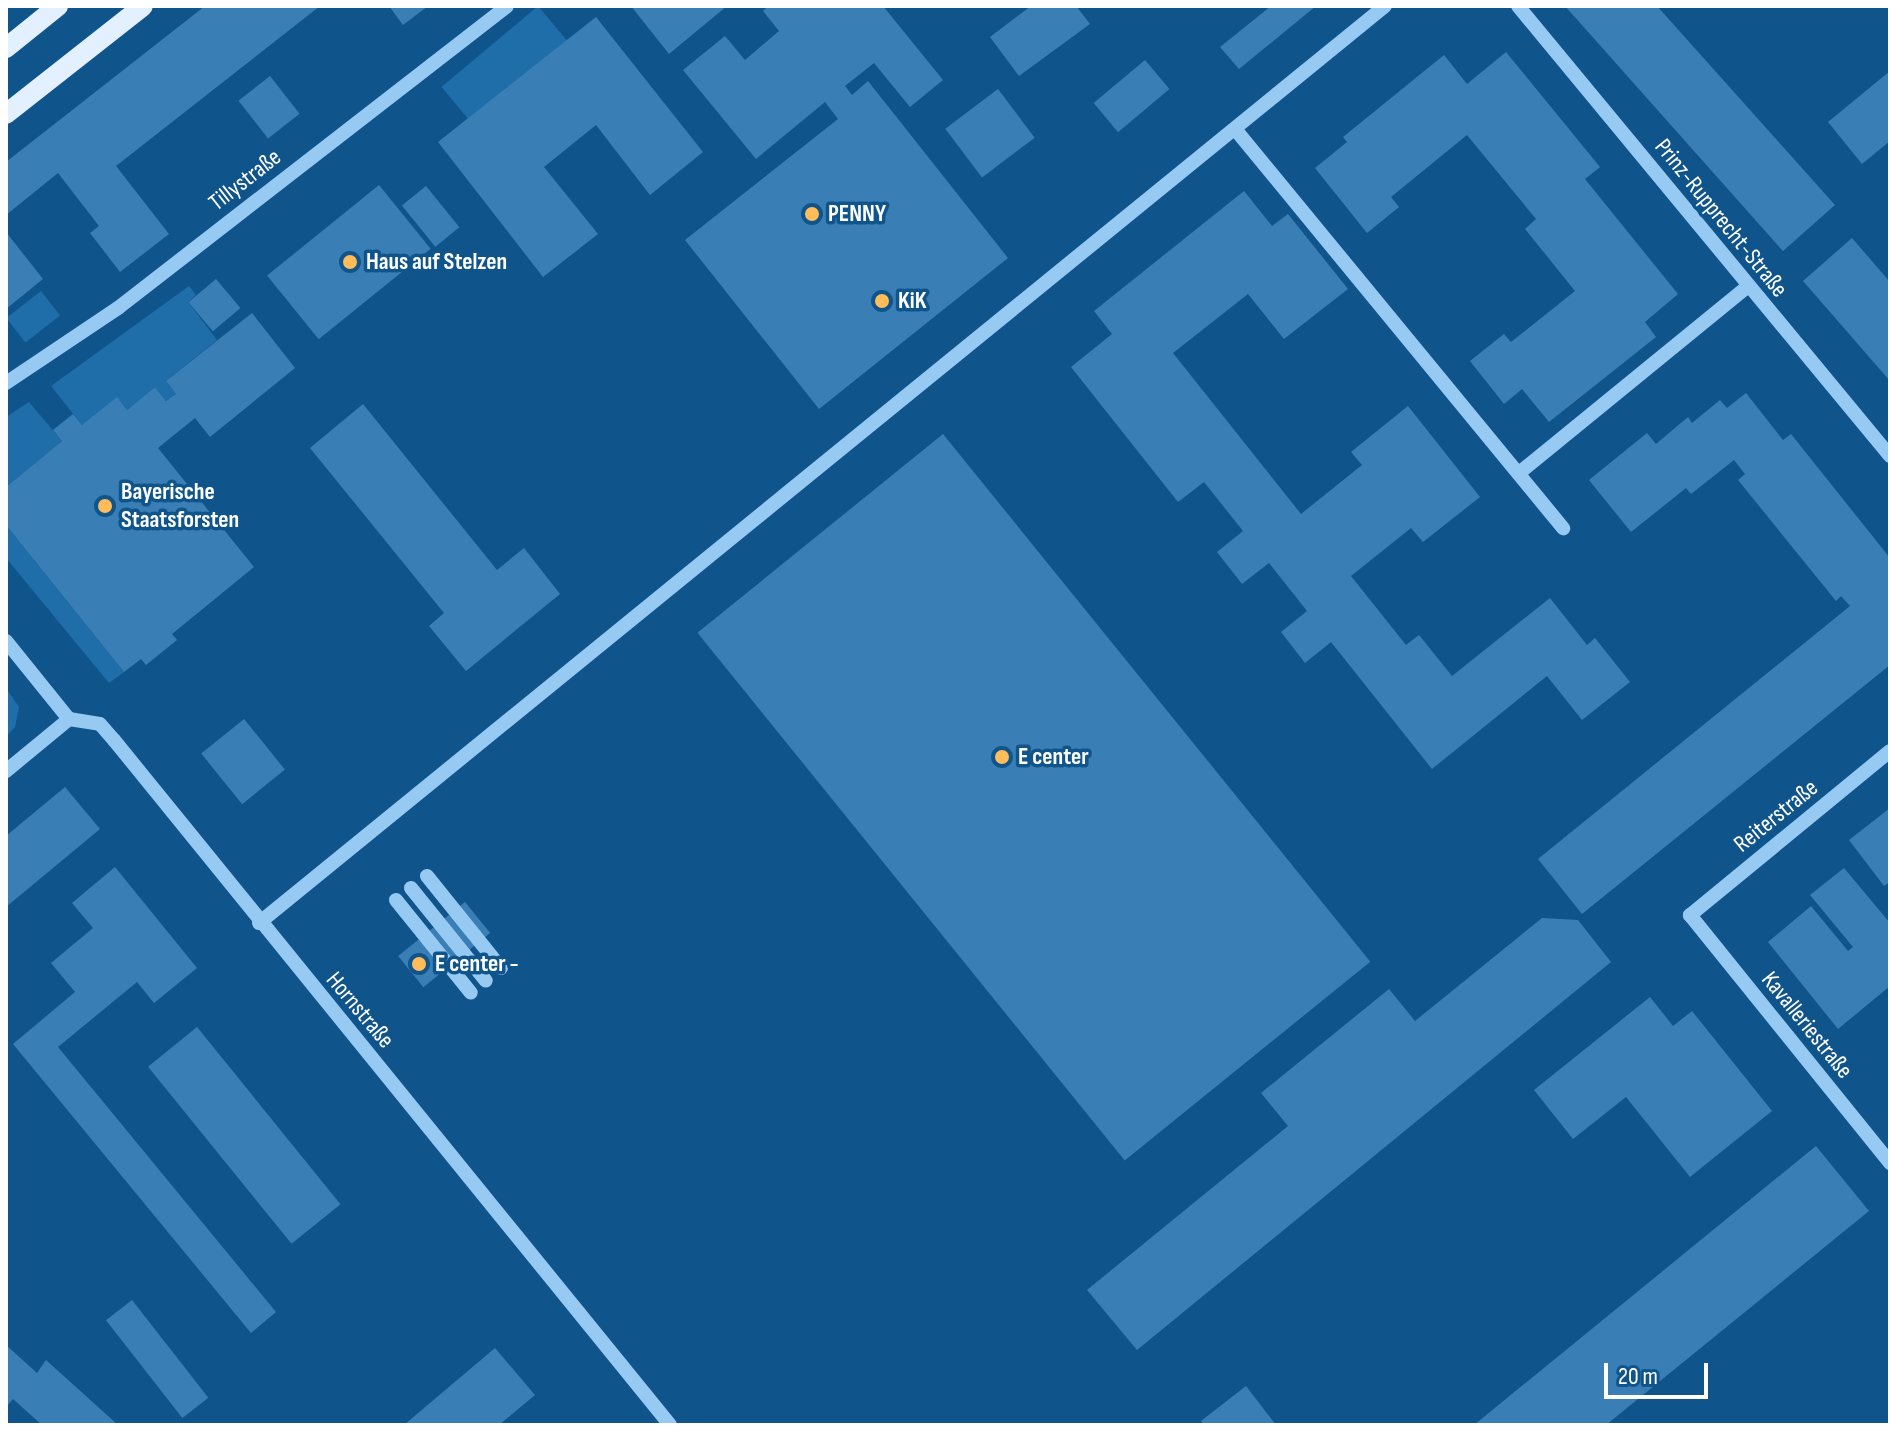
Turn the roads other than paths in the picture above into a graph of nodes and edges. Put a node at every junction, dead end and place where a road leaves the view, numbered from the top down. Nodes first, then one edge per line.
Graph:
1 (58, 6) edge
2 (143, 6) edge
3 (507, 6) edge
4 (1385, 6) edge
5 (1518, 6) edge
6 (6, 48) edge
7 (6, 114) edge
8 (1235, 129) junction
9 (1748, 286) junction
10 (6, 383) edge
11 (1890, 456) edge
12 (1519, 473) junction
13 (1563, 528) dead end
14 (6, 641) edge
15 (69, 719) junction
16 (1890, 751) edge
17 (6, 771) edge
18 (427, 876) dead end
19 (411, 888) dead end
20 (396, 900) dead end
21 (1690, 915) joint
22 (259, 923) junction
23 (501, 968) dead end
24 (486, 981) dead end
25 (471, 993) dead end
26 (1890, 1163) edge
27 (670, 1425) edge

1 - 6 main road
2 - 7 main road
3 - 10 street, Tillystraße
4 - 8 street
5 - 9 street, Prinz-Rupprecht-Straße
8 - 12 street
8 - 22 street
9 - 11 street, Prinz-Rupprecht-Straße
9 - 12 street
12 - 13 street
14 - 15 street
15 - 17 street
15 - 22 street, Hornstraße
16 - 21 street, Reiterstraße
18 - 23 street
19 - 24 street
20 - 25 street
21 - 26 street, Kavalleriestraße
22 - 27 street, Hornstraße

